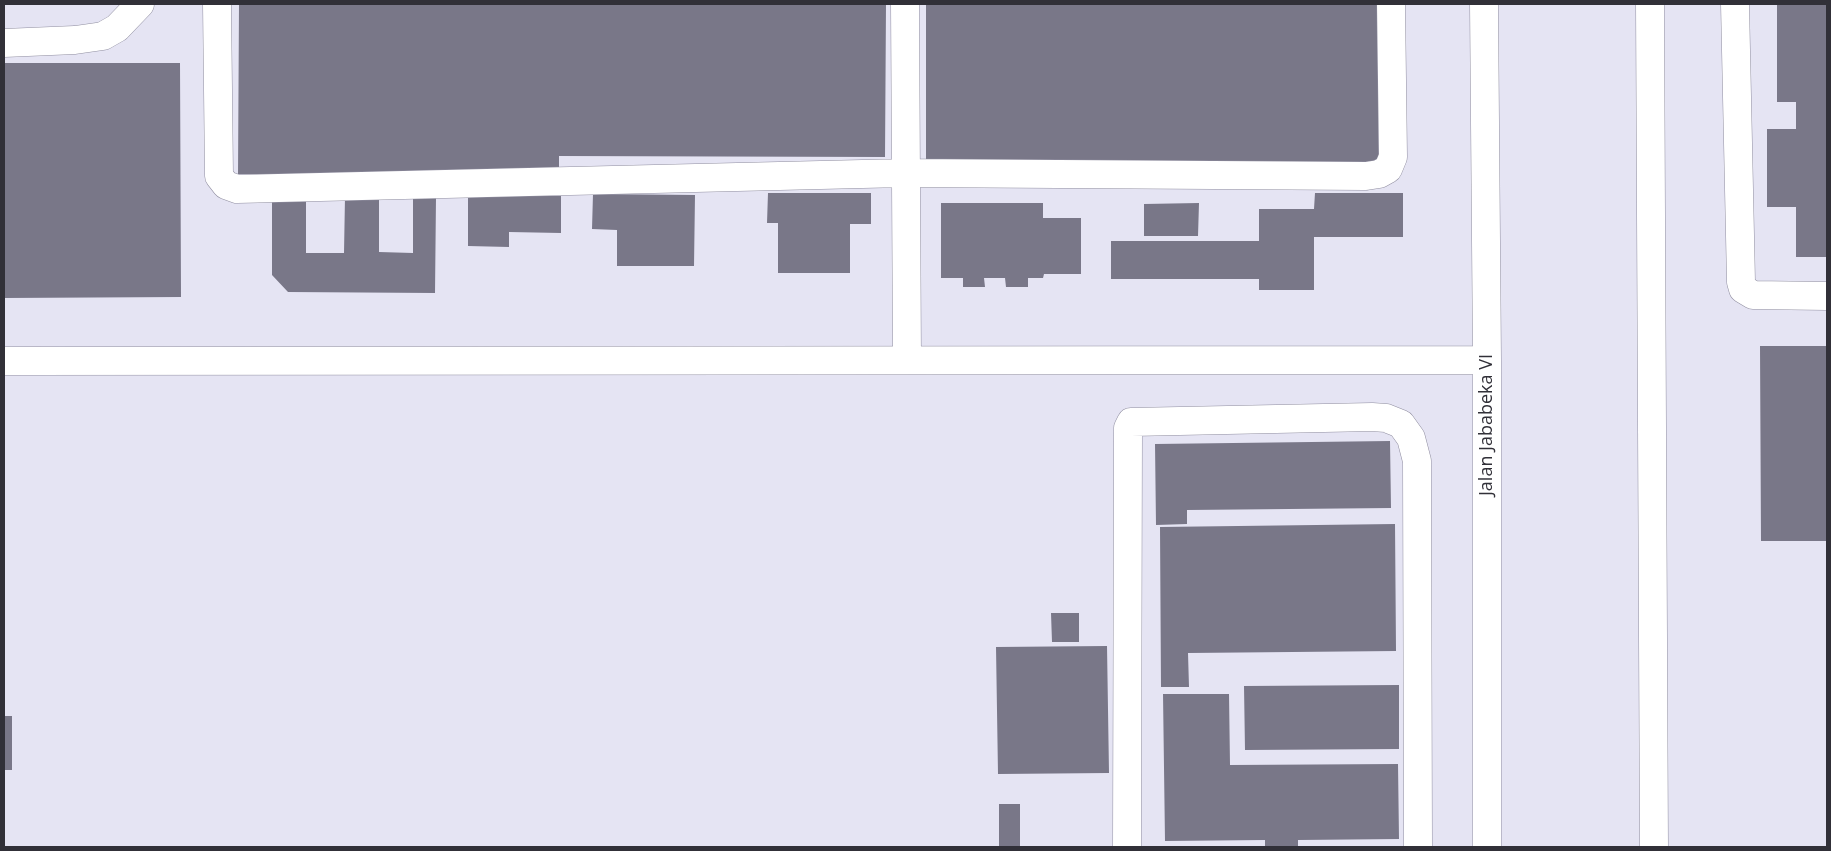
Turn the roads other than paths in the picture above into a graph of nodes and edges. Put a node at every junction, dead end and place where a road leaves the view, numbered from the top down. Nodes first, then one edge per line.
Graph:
1 (140, 4) edge
2 (216, 4) edge
3 (905, 4) edge
4 (1391, 4) edge
5 (1484, 4) edge
6 (1650, 4) edge
7 (1735, 4) edge
8 (4, 43) edge
9 (904, 173) junction
10 (1827, 296) edge
11 (907, 360) junction
12 (1487, 360) junction
13 (4, 361) edge
14 (1127, 847) edge
15 (1418, 847) edge
16 (1487, 847) edge
17 (1654, 847) edge

1 - 8 street
2 - 9 street
3 - 9 street
4 - 9 street
5 - 12 street, Jalan Jababeka VI
6 - 17 street
7 - 10 street
9 - 11 street
11 - 12 street
11 - 13 street
12 - 16 street, Jalan Jababeka VI
14 - 15 street

